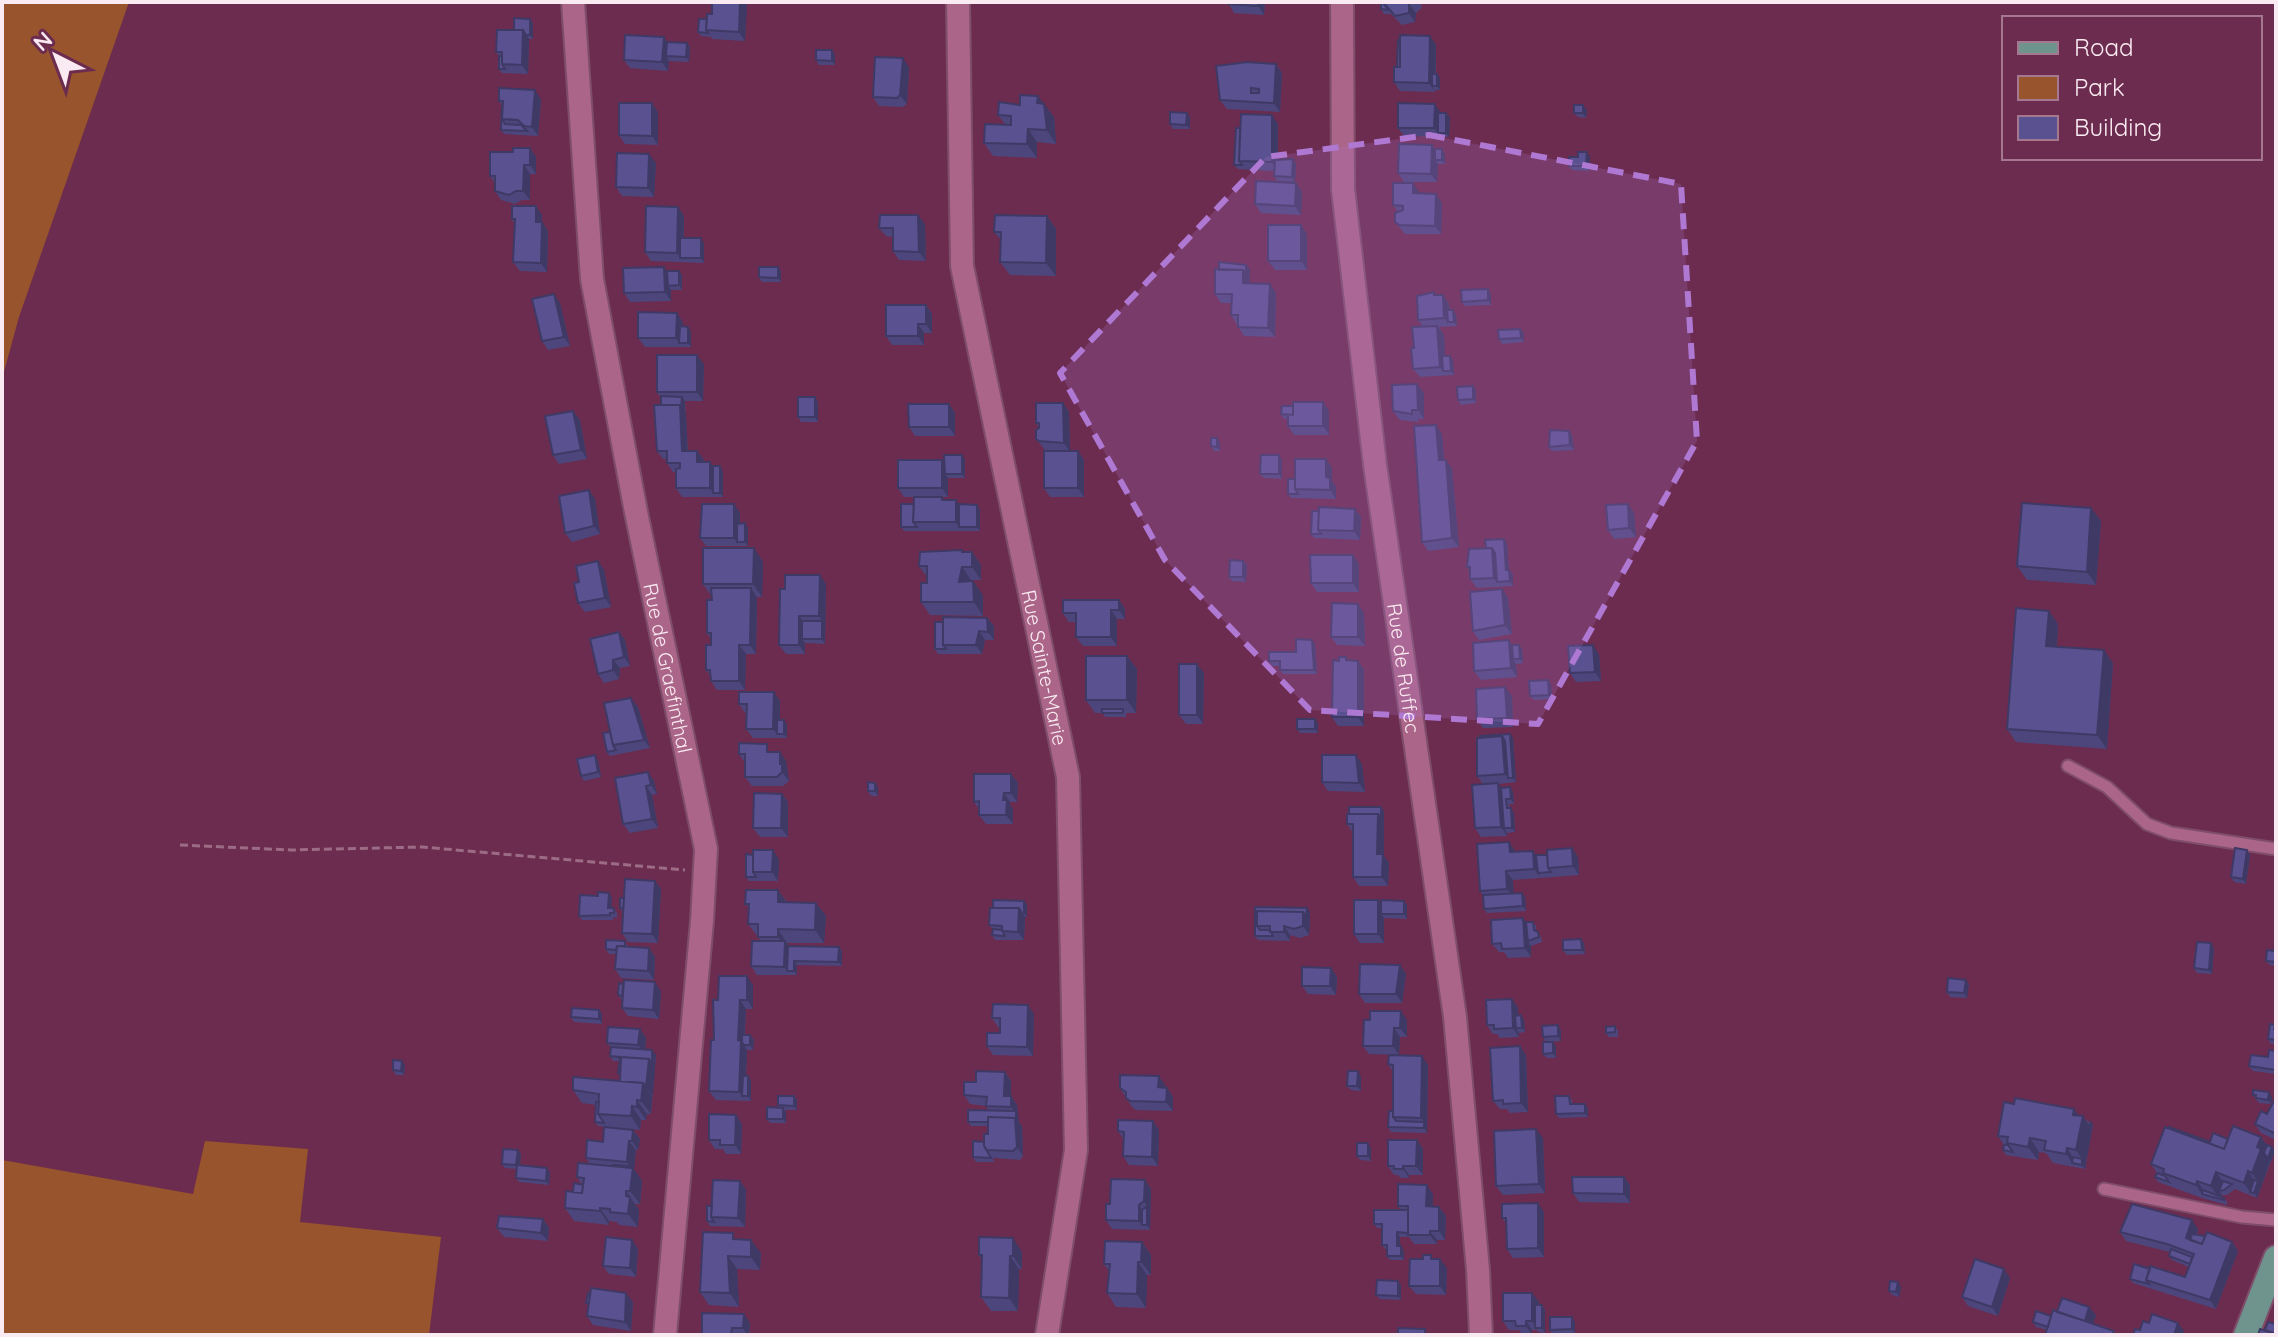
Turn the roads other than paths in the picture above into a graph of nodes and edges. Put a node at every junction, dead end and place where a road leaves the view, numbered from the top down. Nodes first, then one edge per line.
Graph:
1 (573, 2) edge
2 (958, 2) edge
3 (1342, 2) edge
4 (2068, 766) dead end
5 (2276, 849) edge
6 (2104, 1189) dead end
7 (2276, 1220) edge
8 (2276, 1258) edge
9 (665, 1335) edge
10 (1047, 1335) edge
11 (1481, 1335) edge
12 (2246, 1335) edge

1 - 9 street, Rue de Graefinthal
2 - 10 street, Rue Sainte-Marie
3 - 11 street, Rue de Ruffec
4 - 5 lane
6 - 7 lane
8 - 12 main road

